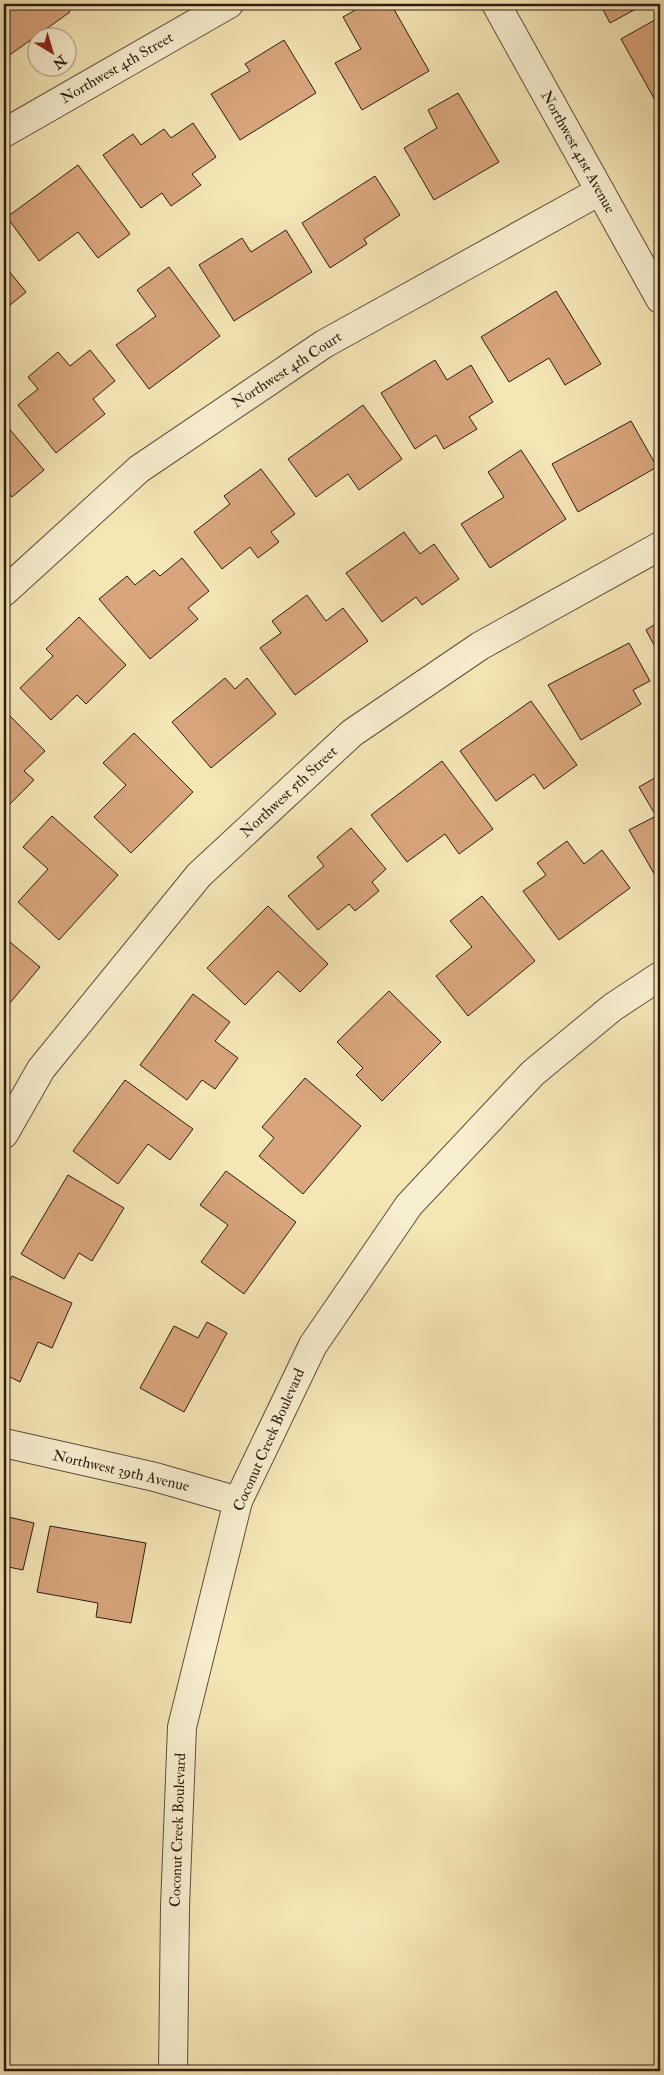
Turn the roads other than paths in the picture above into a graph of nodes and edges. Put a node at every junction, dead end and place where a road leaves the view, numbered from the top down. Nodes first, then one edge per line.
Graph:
1 (229, 4) edge
2 (496, 4) edge
3 (4, 133) edge
4 (600, 192) junction
5 (660, 299) edge
6 (660, 546) edge
7 (4, 592) edge
8 (660, 976) edge
9 (4, 1134) edge
10 (4, 1443) edge
11 (238, 1501) junction
12 (174, 2071) edge

1 - 3 street, Northwest 4th Street
2 - 4 street, Northwest 41st Avenue
4 - 5 street, Northwest 41st Avenue
4 - 7 street, Northwest 4th Court
6 - 9 street, Northwest 5th Street
8 - 11 street, Coconut Creek Boulevard
10 - 11 street, Northwest 39th Avenue
11 - 12 street, Coconut Creek Boulevard

